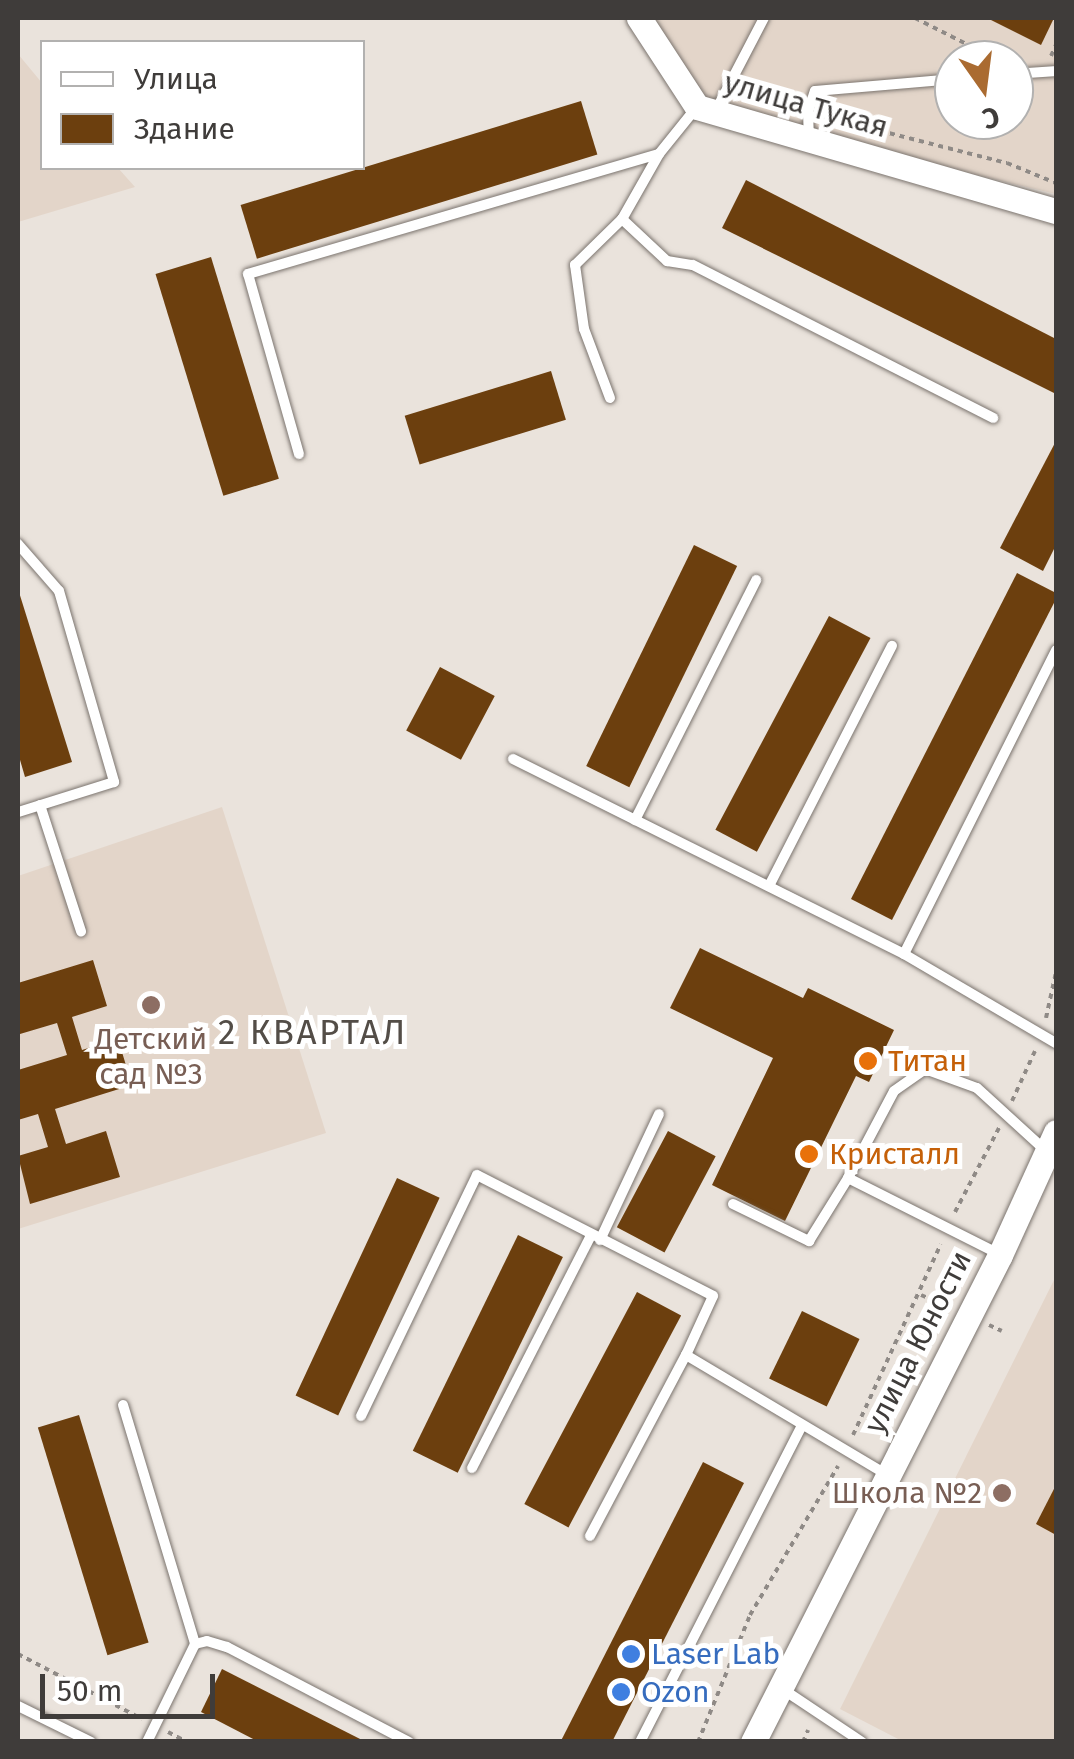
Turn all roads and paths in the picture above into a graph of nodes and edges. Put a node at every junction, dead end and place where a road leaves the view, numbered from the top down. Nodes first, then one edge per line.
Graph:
1 (639, 18) edge
2 (764, 18) edge
3 (916, 18) edge
4 (959, 40) edge
5 (934, 81) edge
6 (706, 110) junction
7 (808, 112) junction
8 (809, 141) junction
9 (659, 154) junction
10 (1056, 183) edge
11 (1056, 210) edge
12 (622, 219) junction
13 (610, 398) dead end
14 (993, 418) dead end
15 (299, 454) dead end
16 (18, 544) edge
17 (756, 580) dead end
18 (892, 646) dead end
19 (1056, 650) edge
20 (512, 760) dead end
21 (40, 804) junction
22 (18, 812) edge
23 (635, 820) junction
24 (769, 886) junction
25 (81, 931) dead end
26 (904, 954) junction
27 (1056, 972) edge
28 (1043, 1035) junction
29 (1056, 1043) edge
30 (1007, 1113) junction
31 (659, 1114) dead end
32 (1052, 1142) edge
33 (848, 1178) junction
34 (733, 1204) dead end
35 (947, 1228) junction
36 (596, 1237) junction
37 (1000, 1254) junction
38 (686, 1355) junction
39 (123, 1406) dead end
40 (361, 1416) dead end
41 (802, 1426) junction
42 (845, 1451) junction
43 (472, 1468) dead end
44 (886, 1474) junction
45 (590, 1536) dead end
46 (195, 1644) junction
47 (18, 1654) edge
48 (780, 1687) junction
49 (18, 1706) edge
50 (154, 1726) junction
51 (808, 1730) dead end
52 (91, 1742) edge
53 (147, 1742) edge
54 (187, 1742) edge
55 (409, 1742) edge
56 (640, 1742) edge
57 (698, 1742) edge
58 (753, 1742) edge
59 (803, 1742) edge
60 (862, 1742) edge

1 - 6 street, улица Тукая
2 - 6 lane
3 - 4 path
5 - 7 lane
6 - 8 street, улица Тукая
6 - 9 lane
7 - 8 lane
7 - 10 path
8 - 11 street, улица Тукая
9 - 12 lane
9 - 15 lane
12 - 13 lane
12 - 14 lane
16 - 21 lane
17 - 23 lane
18 - 24 lane
19 - 26 lane
20 - 23 lane
21 - 22 lane
21 - 25 lane
23 - 24 lane
24 - 26 lane
26 - 28 lane
27 - 28 path
28 - 29 lane
28 - 30 path
30 - 32 lane
30 - 33 lane
30 - 35 path
31 - 36 lane
32 - 37 street, улица Юности
33 - 34 lane
33 - 35 lane
35 - 37 lane
35 - 42 path
36 - 38 lane
36 - 40 lane
36 - 43 lane
37 - 44 street, улица Юности
38 - 41 lane
38 - 45 lane
39 - 46 lane
41 - 42 lane
41 - 56 lane
42 - 44 lane
42 - 57 path
44 - 48 street, улица Юности
46 - 50 lane
46 - 55 lane
47 - 50 path
48 - 58 street, улица Юности
48 - 60 lane
49 - 52 lane
50 - 53 lane
50 - 54 path
51 - 59 path

